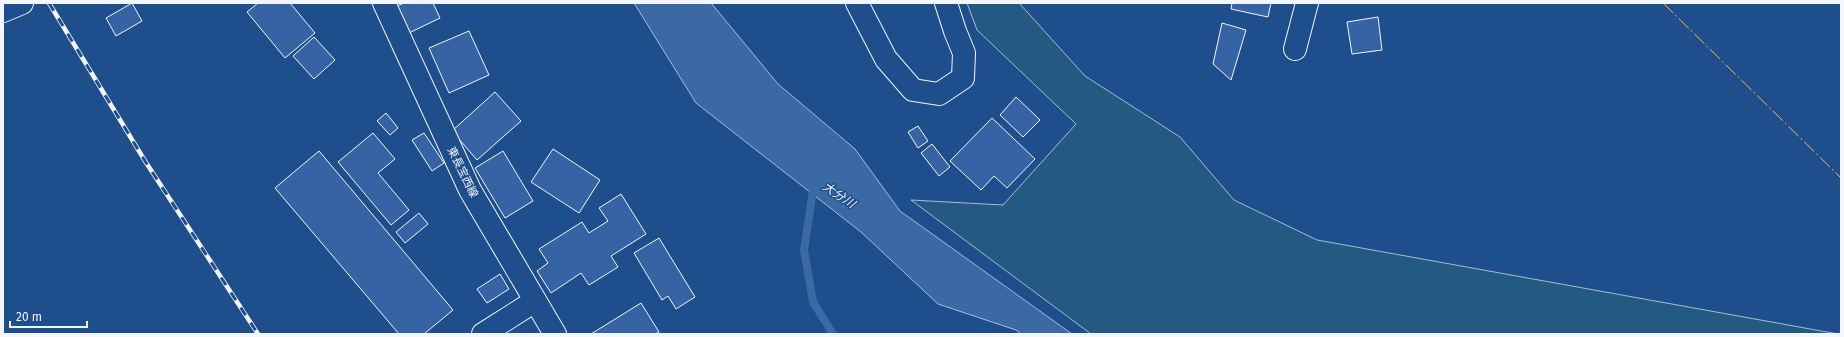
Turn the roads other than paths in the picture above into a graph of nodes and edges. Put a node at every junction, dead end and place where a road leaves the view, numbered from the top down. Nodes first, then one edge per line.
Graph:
1 (22, 3) edge
2 (384, 3) edge
3 (857, 3) edge
4 (946, 3) edge
5 (1307, 3) edge
6 (3, 11) edge
7 (1295, 49) dead end
8 (535, 301) junction
9 (482, 334) edge
10 (555, 334) edge

1 - 6 main road
2 - 8 main road, 東長宝西線
3 - 4 main road
5 - 7 main road
8 - 9 main road
8 - 10 main road, 東長宝西線

